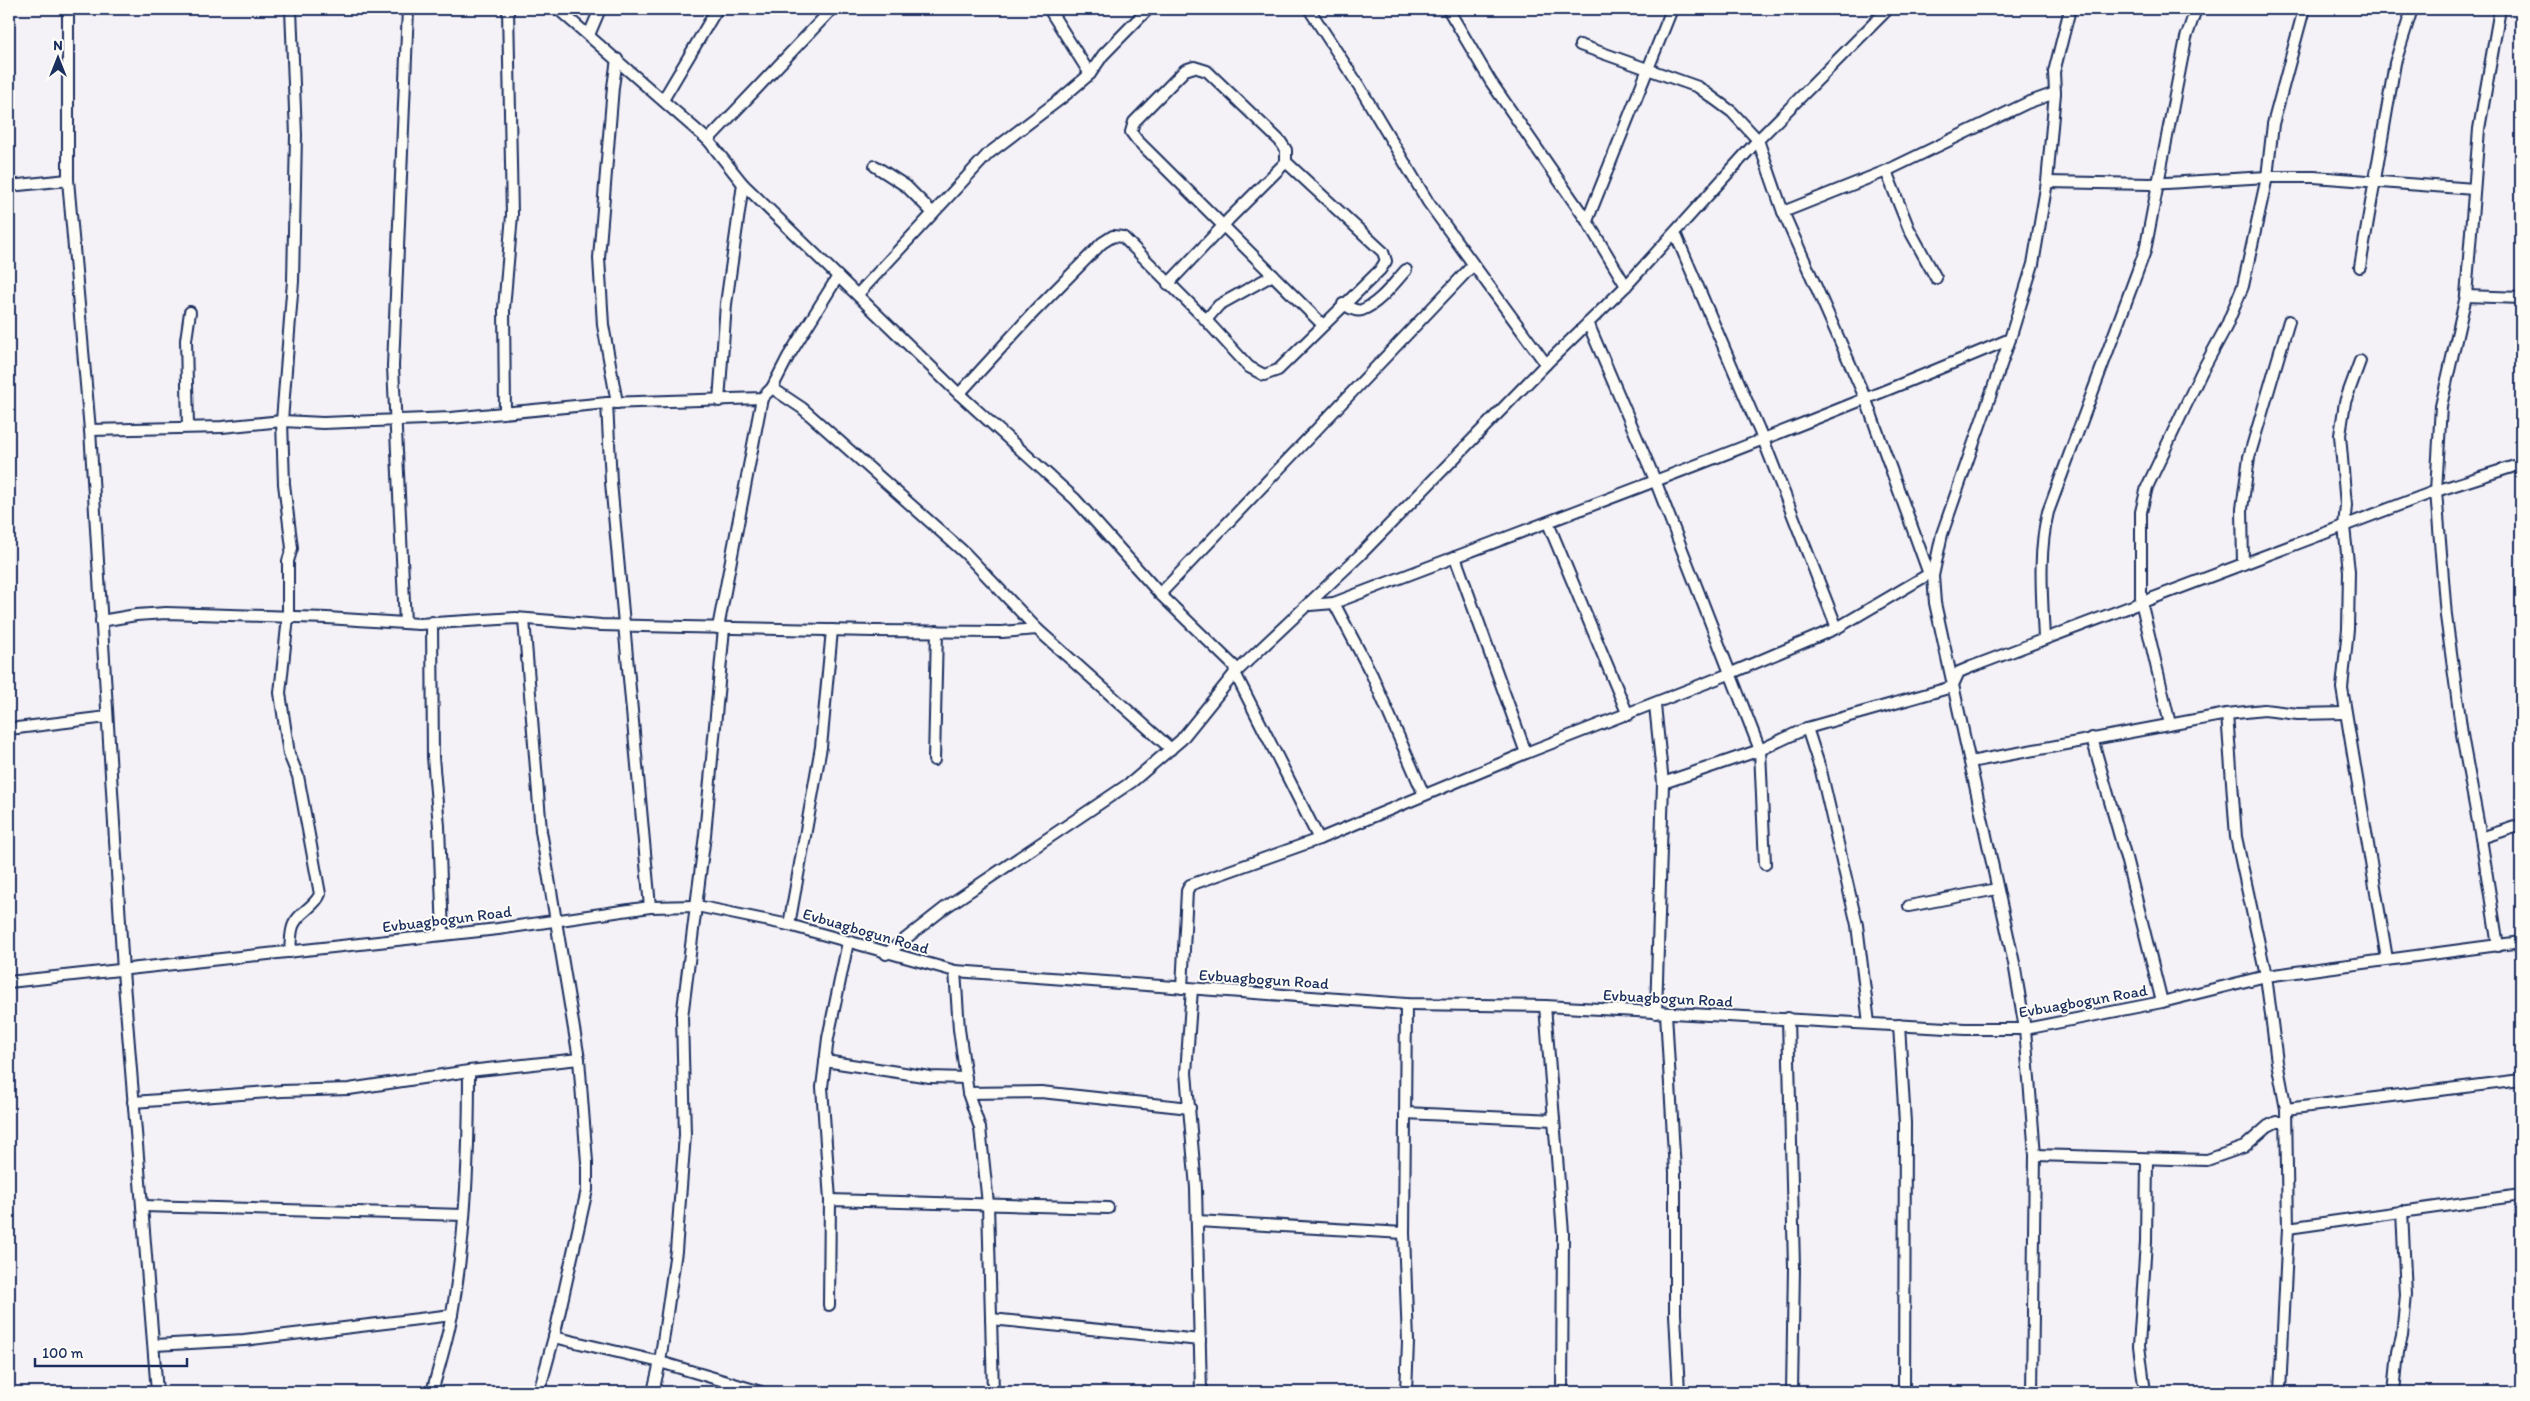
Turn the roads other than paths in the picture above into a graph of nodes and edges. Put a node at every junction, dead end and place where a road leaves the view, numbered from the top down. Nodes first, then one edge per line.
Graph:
1 (68, 9) edge
2 (291, 9) edge
3 (408, 9) edge
4 (508, 9) edge
5 (558, 9) edge
6 (600, 9) edge
7 (717, 9) edge
8 (832, 9) edge
9 (1048, 9) edge
10 (1148, 9) edge
11 (1309, 9) edge
12 (1448, 9) edge
13 (1672, 9) edge
14 (1888, 9) edge
15 (2070, 9) edge
16 (2196, 9) edge
17 (2304, 9) edge
18 (2412, 9) edge
19 (2500, 9) edge
20 (588, 34) junction
21 (1580, 45) dead end
22 (617, 59) junction
23 (1646, 71) junction
24 (1090, 74) junction
25 (2055, 93) junction
26 (663, 100) junction
27 (708, 140) junction
28 (1758, 140) junction
29 (1286, 162) junction
30 (875, 166) dead end
31 (1886, 172) junction
32 (2267, 177) junction
33 (68, 180) junction
34 (2374, 181) junction
35 (2047, 182) junction
36 (743, 184) junction
37 (2159, 184) junction
38 (9, 186) edge
39 (2474, 190) junction
40 (1783, 212) junction
41 (933, 213) junction
42 (1587, 221) junction
43 (1223, 226) junction
44 (1675, 233) junction
45 (1473, 265) junction
46 (2360, 267) dead end
47 (1406, 270) dead end
48 (1273, 275) junction
49 (837, 278) junction
50 (1936, 278) dead end
51 (1168, 284) junction
52 (1626, 286) junction
53 (858, 294) junction
54 (2466, 296) junction
55 (2521, 298) edge
56 (1343, 304) junction
57 (190, 312) dead end
58 (1206, 320) junction
59 (2289, 321) dead end
60 (1588, 323) junction
61 (1323, 325) junction
62 (2010, 338) junction
63 (2360, 361) dead end
64 (1546, 364) junction
65 (772, 388) junction
66 (959, 394) junction
67 (762, 398) junction
68 (1866, 400) junction
69 (719, 401) junction
70 (612, 403) junction
71 (505, 411) junction
72 (396, 420) junction
73 (282, 421) junction
74 (188, 427) junction
75 (90, 430) junction
76 (1763, 439) junction
77 (2521, 464) edge
78 (1655, 480) junction
79 (2436, 492) junction
80 (1548, 523) junction
81 (2344, 527) junction
82 (1454, 557) junction
83 (2243, 564) junction
84 (1931, 575) junction
85 (1160, 594) junction
86 (2141, 601) junction
87 (1334, 603) junction
88 (1310, 604) junction
89 (288, 617) junction
90 (524, 619) junction
91 (101, 621) junction
92 (432, 622) junction
93 (405, 623) junction
94 (624, 625) junction
95 (721, 628) junction
96 (1837, 628) junction
97 (1037, 629) junction
98 (832, 630) junction
99 (937, 631) junction
100 (2044, 638) junction
101 (1235, 673) junction
102 (1729, 674) junction
103 (1952, 687) junction
104 (1655, 705) junction
105 (2345, 713) junction
106 (2227, 714) junction
107 (1628, 715) junction
108 (107, 717) junction
109 (2170, 724) junction
110 (1808, 728) junction
111 (9, 729) edge
112 (2092, 738) junction
113 (1171, 748) junction
114 (1760, 750) junction
115 (1526, 753) junction
116 (934, 760) dead end
117 (1970, 762) junction
118 (1662, 783) junction
119 (1424, 795) junction
120 (2521, 825) edge
121 (2481, 838) junction
122 (1319, 840) junction
123 (1765, 864) dead end
124 (1997, 889) junction
125 (697, 906) junction
126 (1908, 906) dead end
127 (650, 907) junction
128 (557, 920) junction
129 (789, 925) junction
130 (443, 935) junction
131 (848, 942) junction
132 (2521, 942) edge
133 (2498, 946) junction
134 (290, 952) junction
135 (886, 954) junction
136 (2387, 959) junction
137 (123, 971) junction
138 (955, 971) junction
139 (2266, 976) junction
140 (9, 982) edge
141 (1187, 988) junction
142 (2162, 1002) junction
143 (1406, 1004) junction
144 (1545, 1006) junction
145 (1661, 1013) junction
146 (1788, 1018) junction
147 (1869, 1023) junction
148 (1899, 1025) junction
149 (2025, 1028) junction
150 (580, 1060) junction
151 (825, 1062) junction
152 (469, 1071) junction
153 (966, 1078) junction
154 (2521, 1080) edge
155 (968, 1093) junction
156 (133, 1102) junction
157 (1190, 1108) junction
158 (2286, 1108) junction
159 (1405, 1113) junction
160 (1554, 1120) junction
161 (2285, 1122) junction
162 (2035, 1155) junction
163 (2147, 1159) junction
164 (2521, 1195) edge
165 (830, 1200) junction
166 (988, 1204) junction
167 (143, 1206) junction
168 (1108, 1208) dead end
169 (2402, 1211) junction
170 (464, 1215) junction
171 (1197, 1221) junction
172 (2288, 1228) junction
173 (1404, 1232) junction
174 (829, 1306) dead end
175 (452, 1315) junction
176 (991, 1319) junction
177 (554, 1336) junction
178 (1200, 1340) junction
179 (154, 1345) junction
180 (660, 1362) junction
181 (157, 1392) edge
182 (432, 1392) edge
183 (539, 1392) edge
184 (653, 1392) edge
185 (761, 1392) edge
186 (993, 1392) edge
187 (1201, 1392) edge
188 (1406, 1392) edge
189 (1562, 1392) edge
190 (1680, 1392) edge
191 (1792, 1392) edge
192 (1904, 1392) edge
193 (2032, 1392) edge
194 (2145, 1392) edge
195 (2280, 1392) edge
196 (2394, 1392) edge

1 - 33 street
2 - 73 street
3 - 72 street
4 - 71 street
5 - 20 street
6 - 20 street
7 - 26 street
8 - 27 street
9 - 24 street
10 - 24 street
11 - 45 street
12 - 42 street
13 - 23 street
14 - 28 street
15 - 25 street
16 - 37 street
17 - 32 street
18 - 34 street
19 - 39 street
20 - 22 street
21 - 23 street
22 - 26 street
22 - 70 street
23 - 28 street
23 - 42 street
24 - 41 street
25 - 31 street
25 - 35 street
26 - 27 street
27 - 36 street
28 - 40 street
28 - 44 street
29 - 43 street
29 - 43 street
29 - 56 street
30 - 41 street
31 - 40 street
31 - 50 street
32 - 34 street
32 - 37 street
32 - 86 street
33 - 38 street
33 - 75 street
34 - 39 street
34 - 46 street
35 - 37 street
35 - 62 street
36 - 49 street
36 - 69 street
37 - 100 street
39 - 54 street
40 - 68 street
41 - 53 street
42 - 52 street
43 - 48 street
43 - 51 street
44 - 52 street
44 - 76 street
45 - 64 street
45 - 85 street
47 - 56 street
48 - 58 street
48 - 61 street
49 - 53 street
49 - 65 street
51 - 58 street
51 - 66 street
52 - 60 street
53 - 66 street
54 - 55 street
54 - 79 street
56 - 61 street
57 - 74 street
58 - 61 street
59 - 83 street
60 - 64 street
60 - 78 street
62 - 68 street
62 - 84 street
63 - 81 street
64 - 88 street
65 - 67 street
65 - 97 street
66 - 85 street
67 - 69 street
67 - 95 street
68 - 76 street
68 - 84 street
69 - 70 street
70 - 71 street
70 - 94 street
71 - 72 street
72 - 73 street
72 - 93 street
73 - 74 street
73 - 89 street
74 - 75 street
75 - 91 street
76 - 78 street
76 - 96 street
77 - 79 street
78 - 80 street
78 - 102 street
79 - 81 street
79 - 121 street
80 - 82 street
80 - 107 street
81 - 83 street
81 - 105 street
82 - 87 street
82 - 115 street
83 - 86 street
84 - 96 street
84 - 103 street
85 - 101 street
86 - 100 street
86 - 109 street
87 - 88 street
87 - 119 street
88 - 101 street
89 - 91 street
89 - 93 street
89 - 134 street
90 - 92 street
90 - 94 street
90 - 128 street
91 - 108 street
92 - 93 street
92 - 130 street
94 - 95 street
94 - 127 street
95 - 98 street
95 - 125 street
96 - 102 street
97 - 99 street
97 - 113 street
98 - 99 street
98 - 129 street
99 - 116 street
100 - 103 street
101 - 113 street
101 - 122 street
102 - 104 street
102 - 114 street
103 - 110 street
103 - 117 street
104 - 107 street
104 - 118 street
105 - 106 street
105 - 136 street
106 - 109 street
106 - 139 street
107 - 115 street
108 - 111 street
108 - 137 street
109 - 112 street
110 - 114 street
110 - 147 street
112 - 117 street
112 - 142 street
113 - 135 street
114 - 118 street
114 - 123 street
115 - 119 street
117 - 124 street
118 - 145 street
119 - 122 street
120 - 121 street
121 - 133 street
122 - 141 street
124 - 126 street
124 - 149 street
125 - 127 street, Evbuagbogun Road
125 - 129 street, Evbuagbogun Road
125 - 180 street
127 - 128 street, Evbuagbogun Road
128 - 130 street, Evbuagbogun Road
128 - 150 street
129 - 131 street, Evbuagbogun Road
130 - 134 street, Evbuagbogun Road
131 - 135 street, Evbuagbogun Road
131 - 151 street
132 - 133 street, Evbuagbogun Road
133 - 136 street, Evbuagbogun Road
134 - 137 street, Evbuagbogun Road
135 - 138 street, Evbuagbogun Road
136 - 139 street, Evbuagbogun Road
137 - 140 street, Evbuagbogun Road
137 - 156 street
138 - 141 street, Evbuagbogun Road
138 - 153 street
139 - 142 street, Evbuagbogun Road
139 - 158 street
141 - 143 street, Evbuagbogun Road
141 - 157 street
142 - 149 street, Evbuagbogun Road
143 - 144 street, Evbuagbogun Road
143 - 159 street
144 - 145 street, Evbuagbogun Road
144 - 160 street
145 - 146 street, Evbuagbogun Road
145 - 190 street
146 - 147 street, Evbuagbogun Road
146 - 191 street
147 - 148 street, Evbuagbogun Road
148 - 149 street, Evbuagbogun Road
148 - 192 street
149 - 162 street
150 - 152 street
150 - 177 street
151 - 153 street
151 - 165 street
152 - 156 street
152 - 170 street
153 - 155 street
154 - 158 street
155 - 157 street
155 - 166 street
156 - 167 street
157 - 171 street
158 - 161 street
159 - 160 street
159 - 173 street
160 - 189 street
161 - 163 street
161 - 172 street
162 - 163 street
162 - 193 street
163 - 194 street
164 - 169 street
165 - 166 street
165 - 174 street
166 - 168 street
166 - 176 street
167 - 170 street
167 - 179 street
169 - 172 street
169 - 196 street
170 - 175 street
171 - 173 street
171 - 178 street
172 - 195 street
173 - 188 street
175 - 179 street
175 - 182 street
176 - 178 street
176 - 186 street
177 - 180 street
177 - 183 street
178 - 187 street
179 - 181 street
180 - 184 street
180 - 185 street

